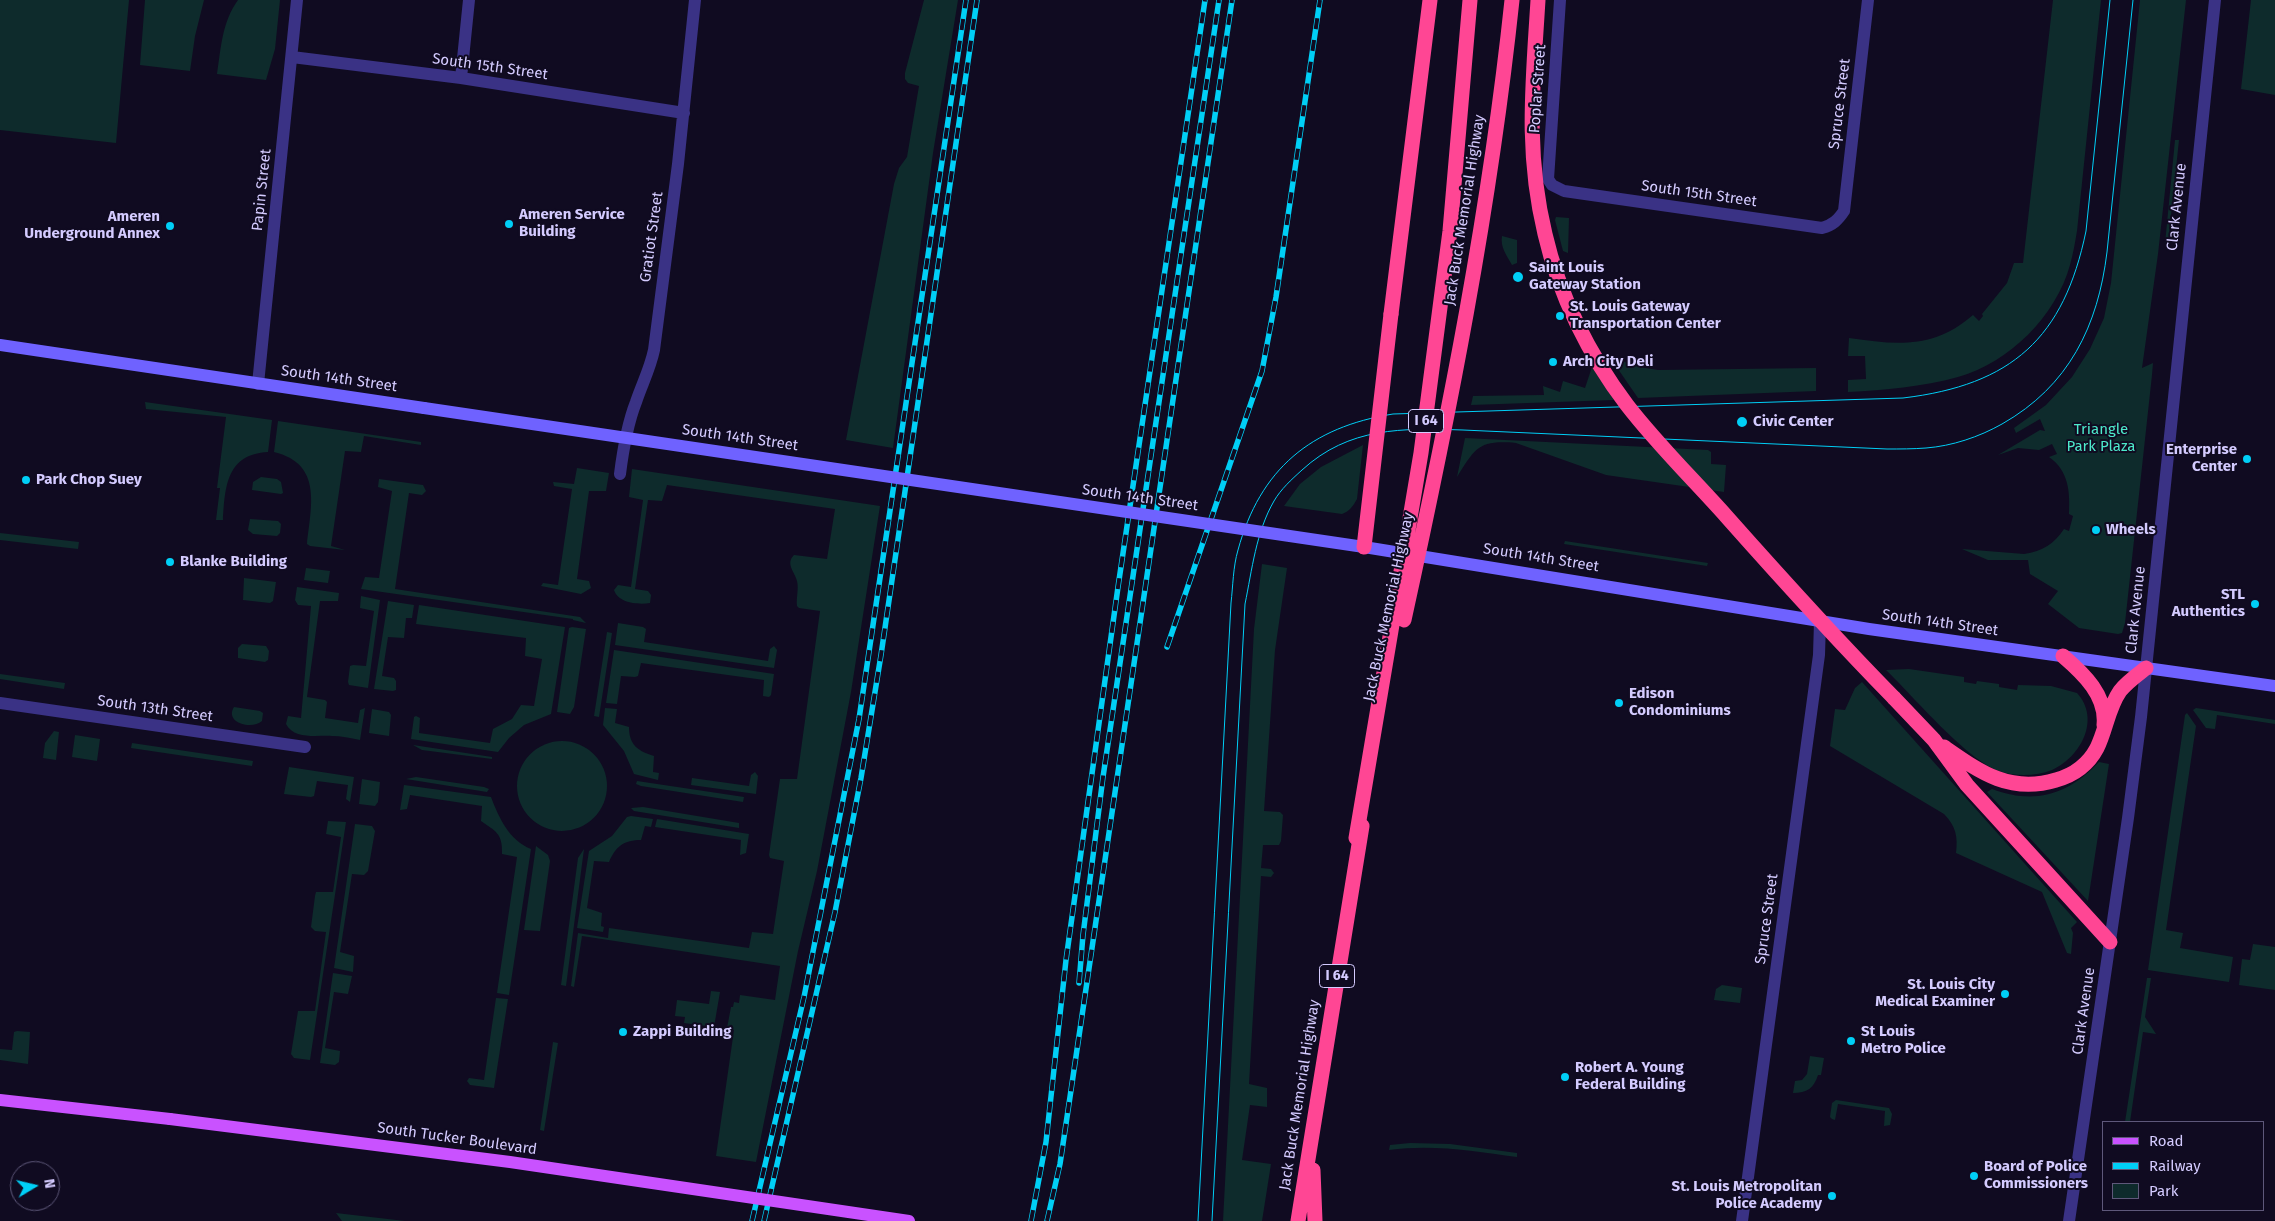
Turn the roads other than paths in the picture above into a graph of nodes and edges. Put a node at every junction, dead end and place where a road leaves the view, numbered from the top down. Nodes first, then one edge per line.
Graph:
1 (297, 0) edge
2 (469, 0) edge
3 (695, 0) edge
4 (1430, 0) edge
5 (1470, 0) edge
6 (1512, 0) edge
7 (1538, 0) edge
8 (1560, 0) edge
9 (1868, 0) edge
10 (2215, 0) edge
11 (292, 57) junction
12 (461, 78) junction
13 (684, 113) junction
14 (1548, 179) joint
15 (1844, 211) joint
16 (0, 345) edge
17 (258, 384) junction
18 (620, 474) dead end
19 (1364, 547) junction
20 (1820, 622) junction
21 (2064, 656) junction
22 (2146, 668) junction
23 (2275, 686) edge
24 (0, 703) edge
25 (2103, 731) junction
26 (1934, 740) junction
27 (305, 747) dead end
28 (2110, 942) junction
29 (0, 1100) edge
30 (1310, 1121) junction
31 (1298, 1220) edge
32 (909, 1221) edge
33 (1315, 1221) edge
34 (1742, 1221) edge
35 (2069, 1221) edge

1 - 11 street, Papin Street
2 - 12 street
3 - 13 street, Gratiot Street
4 - 19 highway, bridge
5 - 30 highway, Jack Buck Memorial Highway / I 64, bridge
6 - 31 highway, Jack Buck Memorial Highway / I 64, bridge
7 - 26 highway, bridge
8 - 14 street, Poplar Street
9 - 15 street, Spruce Street
10 - 22 street, Clark Avenue
11 - 12 street, South 15th Street
11 - 17 street, Papin Street
12 - 13 street, South 15th Street
13 - 18 street, Gratiot Street
14 - 15 street, South 15th Street
16 - 17 main road, South 14th Street
17 - 19 main road, South 14th Street, bridge
19 - 20 main road, South 14th Street
20 - 21 main road, South 14th Street
20 - 34 street, Spruce Street
21 - 22 main road, South 14th Street
21 - 25 highway
22 - 23 main road, South 14th Street
22 - 25 highway
22 - 28 street, Clark Avenue
24 - 27 street, South 13th Street
25 - 26 highway
26 - 28 highway
28 - 35 street, Clark Avenue
29 - 32 main road, South Tucker Boulevard, bridge
30 - 31 highway, Jack Buck Memorial Highway / I 64
30 - 33 highway

